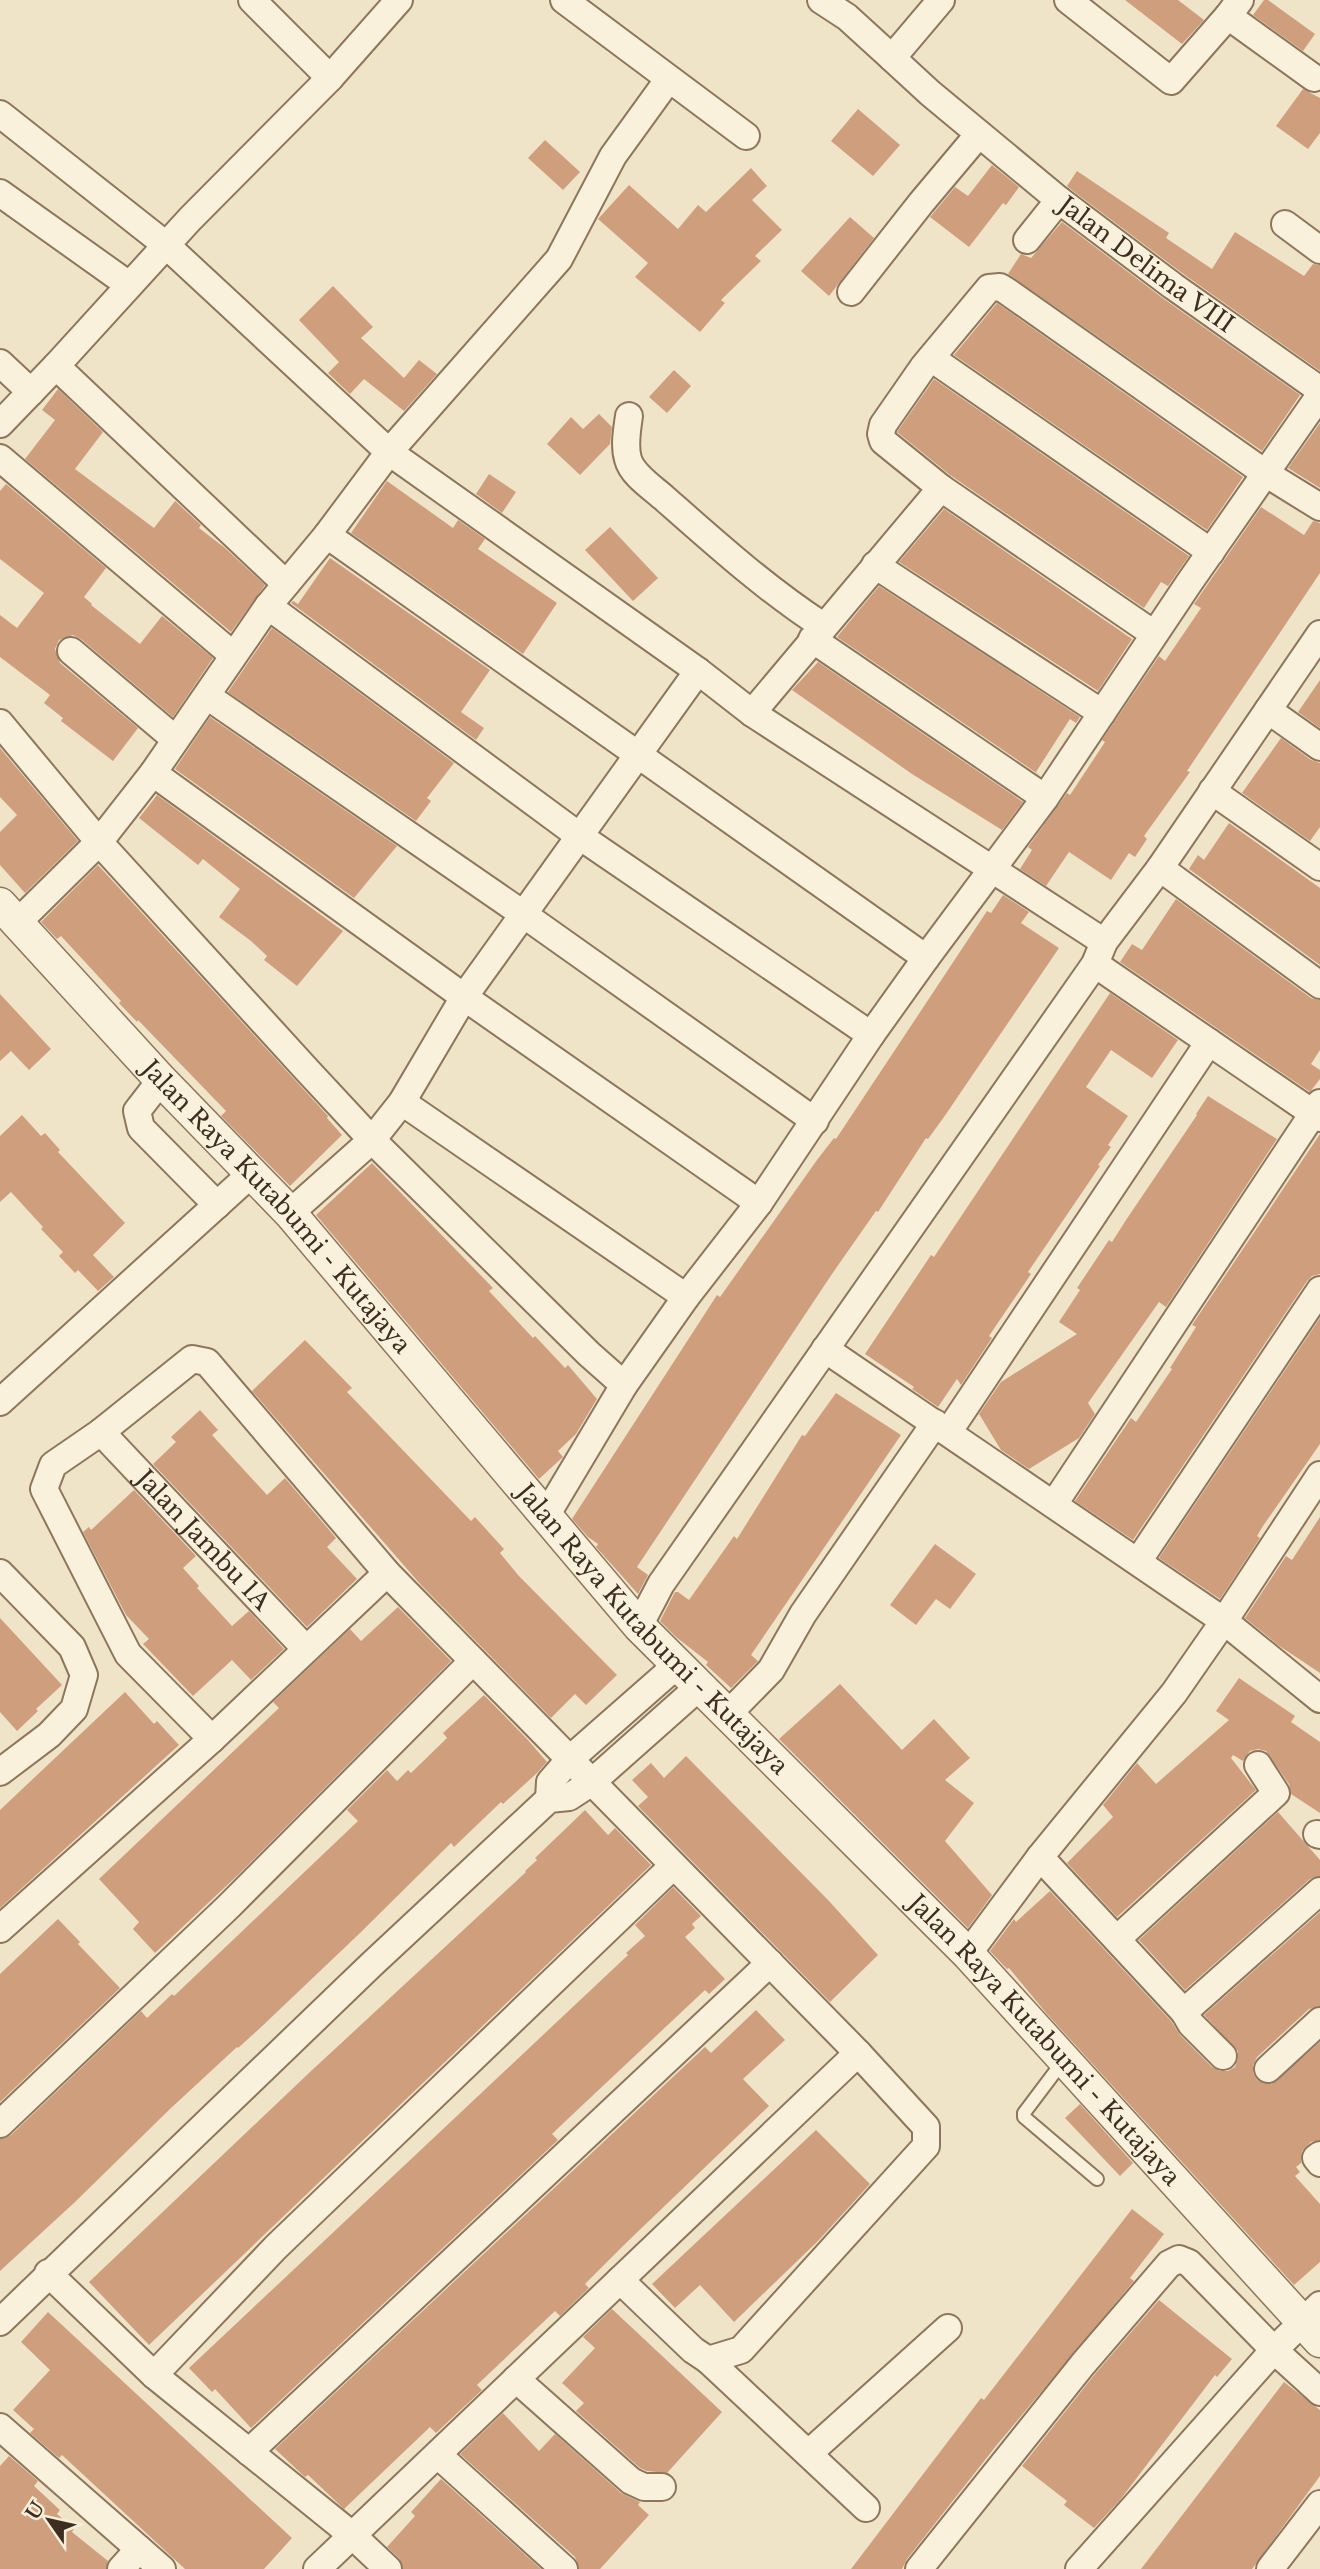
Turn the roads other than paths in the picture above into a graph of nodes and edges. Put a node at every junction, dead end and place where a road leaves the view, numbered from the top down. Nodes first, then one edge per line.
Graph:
1 (252, 0) edge
2 (399, 0) edge
3 (564, 0) edge
4 (821, 0) edge
5 (941, 0) edge
6 (1068, 0) edge
7 (1234, 8) edge
8 (892, 58) junction
9 (330, 78) junction
10 (1314, 78) dead end
11 (668, 80) junction
12 (0, 114) edge
13 (979, 134) junction
14 (746, 136) dead end
15 (0, 193) edge
16 (1059, 200) junction
17 (1285, 224) dead end
18 (1027, 240) dead end
19 (166, 245) junction
20 (1320, 250) edge
21 (129, 285) junction
22 (851, 292) dead end
23 (931, 358) junction
24 (0, 363) edge
25 (56, 366) junction
26 (31, 392) junction
27 (1320, 392) edge
28 (629, 416) dead end
29 (0, 424) edge
30 (388, 452) junction
31 (0, 458) edge
32 (1265, 473) junction
33 (941, 488) junction
34 (1320, 507) edge
35 (327, 535) junction
36 (1211, 552) junction
37 (875, 565) junction
38 (286, 584) junction
39 (268, 607) junction
40 (818, 632) junction
41 (1154, 634) junction
42 (1320, 634) edge
43 (71, 651) dead end
44 (233, 655) junction
45 (698, 671) junction
46 (206, 696) junction
47 (1268, 710) junction
48 (752, 713) junction
49 (1102, 713) junction
50 (0, 723) edge
51 (175, 739) junction
52 (1320, 747) edge
53 (637, 754) junction
54 (153, 773) junction
55 (1212, 791) junction
56 (1045, 798) junction
57 (578, 835) junction
58 (99, 842) junction
59 (992, 867) junction
60 (1160, 867) junction
61 (1320, 867) edge
62 (8, 914) edge
63 (523, 914) junction
64 (1099, 953) junction
65 (926, 958) junction
66 (1320, 985) edge
67 (464, 997) junction
68 (871, 1035) junction
69 (1209, 1042) junction
70 (161, 1080) junction
71 (402, 1102) junction
72 (1318, 1111) edge
73 (815, 1121) junction
74 (372, 1140) junction
75 (252, 1173) junction
76 (760, 1203) junction
77 (217, 1205) junction
78 (290, 1213) junction
79 (1320, 1290) edge
80 (686, 1297) junction
81 (825, 1349) junction
82 (624, 1385) junction
83 (0, 1402) edge
84 (942, 1427) junction
85 (101, 1432) junction
86 (1320, 1475) edge
87 (1054, 1504) junction
88 (547, 1514) junction
89 (1139, 1560) junction
90 (0, 1573) edge
91 (387, 1573) junction
92 (1224, 1621) junction
93 (639, 1626) junction
94 (305, 1648) junction
95 (473, 1661) junction
96 (688, 1676) junction
97 (1320, 1699) edge
98 (727, 1715) junction
99 (212, 1740) junction
100 (5, 1757) edge
101 (570, 1759) junction
102 (1258, 1765) dead end
103 (592, 1782) junction
104 (549, 1799) junction
105 (1040, 1857) junction
106 (673, 1866) junction
107 (1320, 1891) edge
108 (0, 1929) edge
109 (1117, 1939) junction
110 (968, 1954) junction
111 (770, 1963) junction
112 (1184, 2012) junction
113 (1320, 2021) edge
114 (858, 2053) junction
115 (1223, 2056) dead end
116 (1064, 2060) junction
117 (1268, 2068) dead end
118 (0, 2124) edge
119 (1320, 2155) edge
120 (1320, 2163) edge
121 (1097, 2179) dead end
122 (48, 2273) junction
123 (620, 2280) junction
124 (0, 2322) edge
125 (1314, 2323) edge
126 (948, 2328) dead end
127 (1274, 2350) junction
128 (708, 2360) junction
129 (154, 2375) junction
130 (516, 2379) junction
131 (1320, 2392) edge
132 (0, 2427) edge
133 (249, 2452) junction
134 (809, 2453) junction
135 (438, 2455) junction
136 (662, 2487) dead end
137 (1320, 2504) edge
138 (866, 2508) dead end
139 (352, 2535) junction
140 (139, 2549) junction
141 (121, 2569) edge
142 (162, 2569) edge
143 (317, 2569) edge
144 (388, 2569) edge
145 (564, 2569) edge
146 (919, 2569) edge
147 (1079, 2569) edge
148 (1270, 2569) edge

1 - 9 street
2 - 9 street
3 - 11 street
4 - 8 street, Jalan Delima VIII
5 - 8 street
6 - 7 street
7 - 10 street
8 - 13 street, Jalan Delima VIII
9 - 19 street
11 - 14 street
11 - 30 street
12 - 19 street
13 - 16 street, Jalan Delima VIII
13 - 22 street
15 - 21 street
16 - 18 street
16 - 27 street, Jalan Delima VIII
17 - 20 street
19 - 21 street
19 - 30 street
21 - 25 street
23 - 32 street
23 - 33 street
23 - 36 street
24 - 26 street
25 - 26 street
25 - 38 street
26 - 29 street
27 - 32 street
28 - 40 street
30 - 35 street
30 - 45 street
31 - 44 street
32 - 34 street
32 - 36 street
33 - 37 street
33 - 41 street
35 - 38 street
35 - 53 street
36 - 41 street
37 - 40 street
37 - 49 street
38 - 39 street
39 - 44 street
39 - 57 street
40 - 48 street
40 - 56 street
41 - 49 street
42 - 47 street
43 - 51 street
44 - 46 street
45 - 48 street
45 - 53 street
46 - 51 street
46 - 63 street
47 - 52 street
47 - 55 street
48 - 59 street
49 - 56 street
50 - 58 street
51 - 54 street
53 - 57 street
53 - 65 street
54 - 58 street
54 - 67 street
55 - 60 street
55 - 61 street
56 - 59 street
57 - 63 street
57 - 68 street
58 - 62 street
58 - 74 street
59 - 64 street
59 - 65 street
60 - 64 street
60 - 66 street
62 - 70 street, Jalan Raya Kutabumi - Kutajaya
63 - 67 street
63 - 73 street
64 - 69 street
64 - 81 street
65 - 68 street
67 - 71 street
67 - 76 street
68 - 73 street
69 - 72 street
69 - 84 street
70 - 75 street, Jalan Raya Kutabumi - Kutajaya
70 - 77 street
71 - 74 street
71 - 80 street
72 - 87 street
73 - 76 street
74 - 78 street
74 - 82 street
75 - 77 street
75 - 78 street, Jalan Raya Kutabumi - Kutajaya
76 - 80 street
77 - 83 street
78 - 88 street, Jalan Raya Kutabumi - Kutajaya
79 - 89 street
80 - 82 street
81 - 84 street
81 - 93 street
82 - 88 street
84 - 87 street
84 - 98 street
85 - 91 street
85 - 94 street, Jalan Jambu 1A
85 - 99 street
86 - 92 street
87 - 89 street
88 - 93 street, Jalan Raya Kutabumi - Kutajaya
89 - 92 street
90 - 100 street
91 - 94 street
91 - 95 street
92 - 97 street
92 - 105 street
93 - 96 street, Jalan Raya Kutabumi - Kutajaya
94 - 99 street
95 - 101 street
95 - 118 street
96 - 98 street, Jalan Raya Kutabumi - Kutajaya
96 - 101 street
96 - 103 street
98 - 110 street, Jalan Raya Kutabumi - Kutajaya
99 - 108 street
101 - 103 street
101 - 104 street
102 - 109 street
103 - 104 street
103 - 106 street
104 - 122 street
105 - 109 street
105 - 110 street
106 - 111 street
106 - 129 street
107 - 112 street
109 - 112 street
110 - 116 street, Jalan Raya Kutabumi - Kutajaya
111 - 114 street
111 - 133 street
112 - 115 street
113 - 117 street
114 - 123 street
114 - 128 street
116 - 121 lane
116 - 125 street, Jalan Raya Kutabumi - Kutajaya
119 - 120 street
122 - 124 street
122 - 129 street
123 - 128 street
123 - 130 street
125 - 127 street
126 - 134 street
127 - 131 street
127 - 146 street
127 - 147 street
128 - 134 street
129 - 133 street
130 - 135 street
130 - 136 street
132 - 140 street
133 - 139 street
134 - 138 street
135 - 139 street
135 - 145 street
137 - 148 street
139 - 143 street
139 - 144 street
140 - 141 street
140 - 142 street

